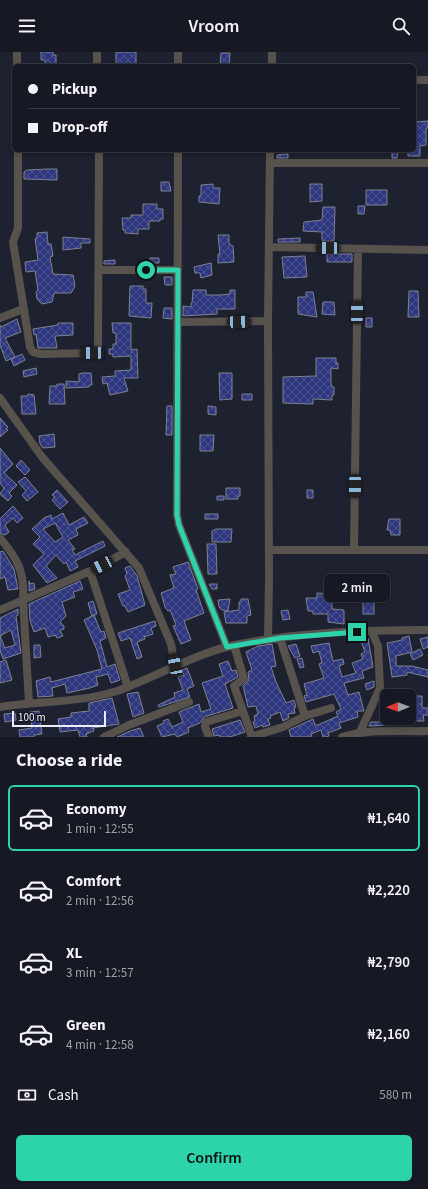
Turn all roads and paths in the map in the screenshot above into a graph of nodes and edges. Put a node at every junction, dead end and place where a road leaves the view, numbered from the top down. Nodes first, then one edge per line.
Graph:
1 (17, 52) edge
2 (97, 52) edge
3 (178, 52) edge
4 (272, 52) edge
5 (17, 64) edge
6 (97, 64) edge
7 (178, 64) edge
8 (272, 64) edge
9 (416, 80) edge
10 (428, 80) edge
11 (18, 152) edge
12 (99, 152) edge
13 (178, 152) edge
14 (270, 152) edge
15 (270, 163) junction
16 (428, 163) edge
17 (270, 247) junction
18 (358, 249) junction
19 (428, 250) edge
20 (99, 270) junction
21 (178, 270) junction
22 (24, 309) junction
23 (0, 318) edge
24 (268, 321) junction
25 (178, 322) junction
26 (0, 398) edge
27 (0, 538) edge
28 (354, 549) junction
29 (269, 550) junction
30 (428, 550) edge
31 (126, 552) junction
32 (90, 571) junction
33 (23, 599) junction
34 (0, 610) edge
35 (428, 622) edge
36 (428, 630) edge
37 (372, 632) junction
38 (280, 638) junction
39 (268, 640) junction
40 (230, 646) junction
41 (175, 665) junction
42 (128, 687) junction
43 (189, 702) dead end
44 (29, 703) junction
45 (0, 707) edge
46 (331, 708) dead end
47 (243, 711) junction
48 (305, 716) junction
49 (428, 731) edge
50 (360, 732) junction
51 (405, 734) edge
52 (104, 737) edge
53 (209, 737) edge
54 (251, 737) edge
55 (342, 737) edge

1 - 5 street
2 - 6 street
3 - 7 street
4 - 8 street
9 - 10 street
11 - 22 street
12 - 20 street
13 - 21 street
14 - 15 street
15 - 16 street
15 - 17 street
17 - 18 street
17 - 24 street
18 - 19 street
18 - 28 street
20 - 21 street
20 - 22 street
21 - 25 street
22 - 23 street
24 - 25 street
24 - 29 street
25 - 40 street
26 - 31 street
27 - 33 street
28 - 29 street
28 - 30 street
29 - 39 street
31 - 32 street
31 - 41 street
32 - 33 street
32 - 42 street
33 - 34 street
33 - 44 street
35 - 36 street
36 - 37 street
37 - 38 street
37 - 50 street
38 - 39 street
38 - 48 street
39 - 40 street
40 - 41 street
40 - 47 street
41 - 42 street
42 - 44 street
43 - 52 street
44 - 45 street
46 - 48 street
47 - 53 street
47 - 54 street
48 - 54 street
49 - 51 street
50 - 51 street
50 - 55 street

